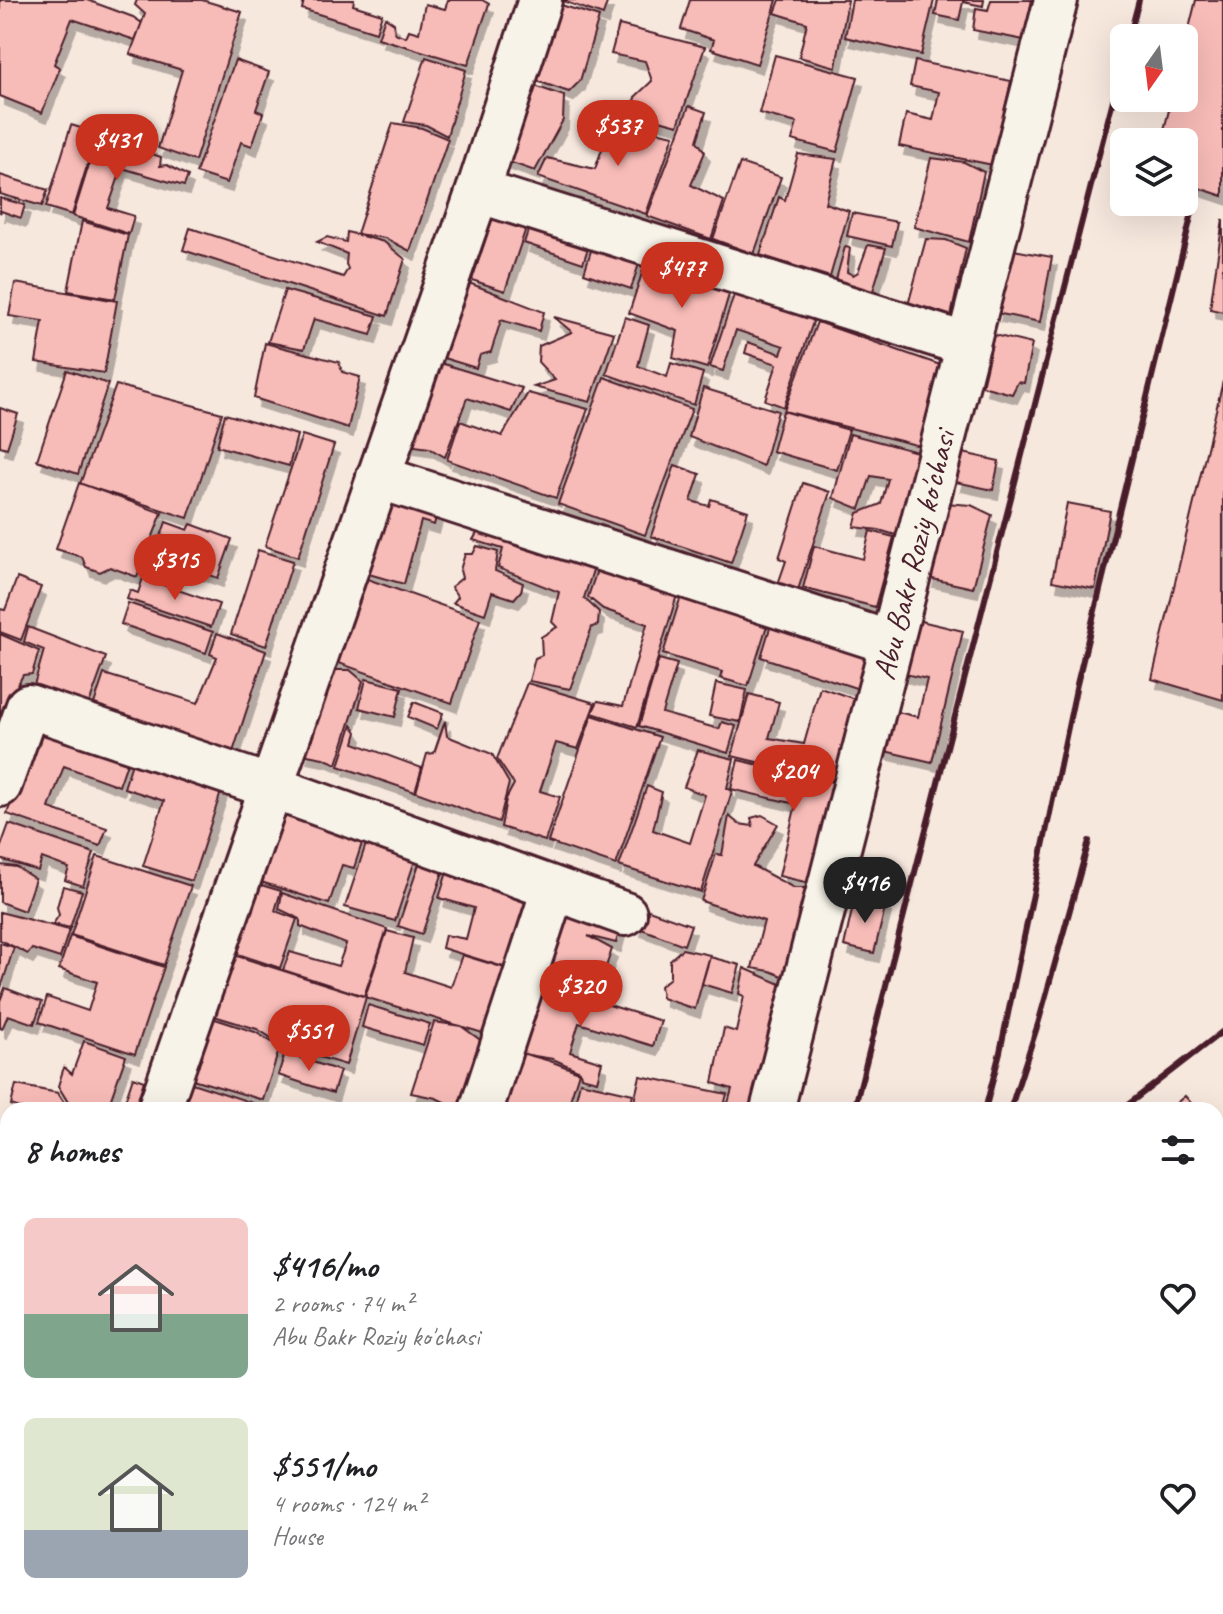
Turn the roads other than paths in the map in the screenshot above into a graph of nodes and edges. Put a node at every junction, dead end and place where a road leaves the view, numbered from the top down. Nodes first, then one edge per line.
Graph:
1 (540, 0) edge
2 (1056, 0) edge
3 (478, 191) junction
4 (968, 345) junction
5 (378, 477) junction
6 (891, 643) junction
7 (0, 785) edge
8 (271, 787) junction
9 (553, 890) junction
10 (625, 914) dead end
11 (162, 1102) edge
12 (484, 1102) edge
13 (774, 1102) edge

1 - 3 street
2 - 4 street, Abu Bakr Roziy ko'chasi
3 - 4 street
3 - 5 street
4 - 6 street, Abu Bakr Roziy ko'chasi
5 - 6 street
5 - 8 street
6 - 13 street, Abu Bakr Roziy ko'chasi
7 - 8 street
8 - 9 street
8 - 11 street
9 - 10 street
9 - 12 street

